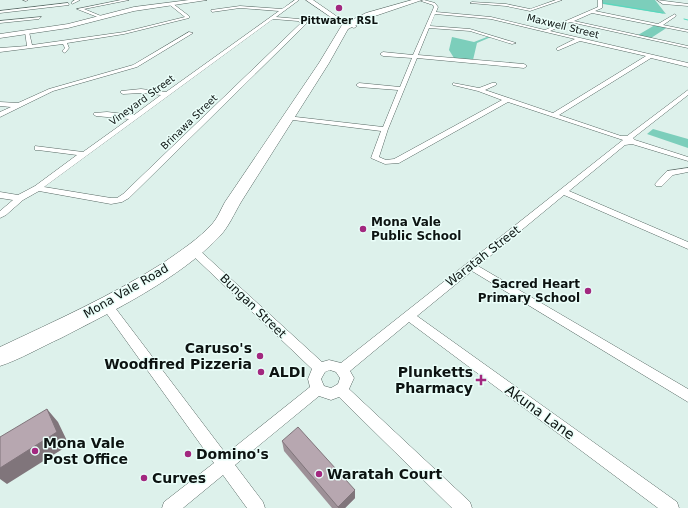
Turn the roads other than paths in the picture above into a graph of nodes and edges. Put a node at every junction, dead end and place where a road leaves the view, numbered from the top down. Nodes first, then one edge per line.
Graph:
1 (78, 0) edge
2 (127, 0) edge
3 (204, 0) edge
4 (297, 0) edge
5 (309, 0) edge
6 (560, 0) edge
7 (600, 0) edge
8 (660, 0) edge
9 (421, 1) edge
10 (473, 2) edge
11 (71, 4) junction
12 (171, 4) junction
13 (688, 5) edge
14 (80, 9) junction
15 (282, 10) junction
16 (212, 11) dead end
17 (0, 12) edge
18 (592, 12) junction
19 (433, 13) junction
20 (470, 15) junction
21 (675, 15) dead end
22 (101, 17) junction
23 (39, 18) dead end
24 (272, 18) junction
25 (570, 21) junction
26 (0, 22) edge
27 (351, 25) junction
28 (659, 25) junction
29 (427, 27) junction
30 (546, 31) junction
31 (688, 31) edge
32 (27, 32) junction
33 (191, 33) dead end
34 (0, 35) edge
35 (580, 39) junction
36 (64, 42) junction
37 (514, 43) dead end
38 (30, 47) junction
39 (688, 47) edge
40 (559, 48) dead end
41 (0, 50) edge
42 (65, 51) dead end
43 (383, 54) dead end
44 (415, 56) junction
45 (650, 56) junction
46 (688, 65) edge
47 (524, 66) dead end
48 (455, 84) dead end
49 (494, 84) dead end
50 (360, 85) dead end
51 (402, 89) junction
52 (480, 90) junction
53 (123, 92) dead end
54 (167, 94) junction
55 (687, 94) edge
56 (508, 99) junction
57 (0, 104) edge
58 (19, 105) junction
59 (96, 114) dead end
60 (0, 115) edge
61 (554, 115) junction
62 (133, 118) junction
63 (287, 118) junction
64 (385, 129) junction
65 (626, 140) junction
66 (38, 148) dead end
67 (84, 154) junction
68 (688, 159) edge
69 (688, 170) edge
70 (660, 184) dead end
71 (40, 189) junction
72 (564, 192) junction
73 (0, 195) edge
74 (19, 198) junction
75 (0, 215) edge
76 (688, 246) edge
77 (189, 248) junction
78 (471, 266) junction
79 (106, 304) junction
80 (409, 316) junction
81 (3, 350) edge
82 (320, 369) junction
83 (342, 370) junction
84 (318, 389) junction
85 (341, 390) junction
86 (688, 396) edge
87 (224, 464) junction
88 (170, 508) edge
89 (257, 508) edge
90 (464, 508) edge
91 (671, 508) edge

1 - 11 street
2 - 14 street
3 - 12 street
4 - 15 street, Vineyard Street
5 - 27 street
6 - 10 street
7 - 18 street
8 - 13 street
9 - 19 street
9 - 27 highway
9 - 27 highway
10 - 20 street
11 - 14 street
11 - 17 street
12 - 22 street
12 - 36 street
14 - 22 street
15 - 16 street
15 - 24 street, Vineyard Street
18 - 25 street
18 - 28 street
19 - 20 street, Maxwell Street
19 - 29 street
20 - 30 street, Maxwell Street
21 - 28 street
22 - 32 street
23 - 26 street
24 - 54 street, Vineyard Street
24 - 71 street, Brinawa Street
25 - 30 street
25 - 39 street
27 - 63 highway, Mona Vale Road
28 - 31 street
29 - 37 street
29 - 44 street
30 - 35 street, Maxwell Street
32 - 34 street
32 - 38 street
33 - 58 street
35 - 40 street
35 - 45 street, Maxwell Street
36 - 38 street
36 - 42 street
38 - 41 street
43 - 44 street
44 - 47 street
44 - 51 street
45 - 46 street, Maxwell Street
45 - 61 street
48 - 52 street
49 - 52 street
50 - 51 street
51 - 64 street
52 - 56 street
53 - 54 street
54 - 62 street, Vineyard Street
55 - 65 street, Waratah Street
56 - 61 street
56 - 64 street
57 - 58 street
58 - 60 street
59 - 62 street
61 - 65 street
62 - 67 street, Vineyard Street
63 - 64 street
63 - 77 highway, Mona Vale Road
65 - 68 street
65 - 72 street, Waratah Street
66 - 67 street
67 - 71 street, Vineyard Street
69 - 70 street
71 - 74 street, Vineyard Street
72 - 76 street
72 - 78 street, Waratah Street
73 - 74 street
74 - 75 street, Vineyard Street
77 - 79 highway, Mona Vale Road
77 - 81 highway, Mona Vale Road
77 - 82 street, Bungan Street
78 - 80 street, Waratah Street
78 - 86 street
79 - 81 highway, Mona Vale Road
79 - 87 street
80 - 83 street, Waratah Street
80 - 91 street, Akuna Lane
82 - 83 street
82 - 84 street
83 - 85 street
84 - 85 street
84 - 87 street
85 - 90 street
87 - 88 street
87 - 89 street

